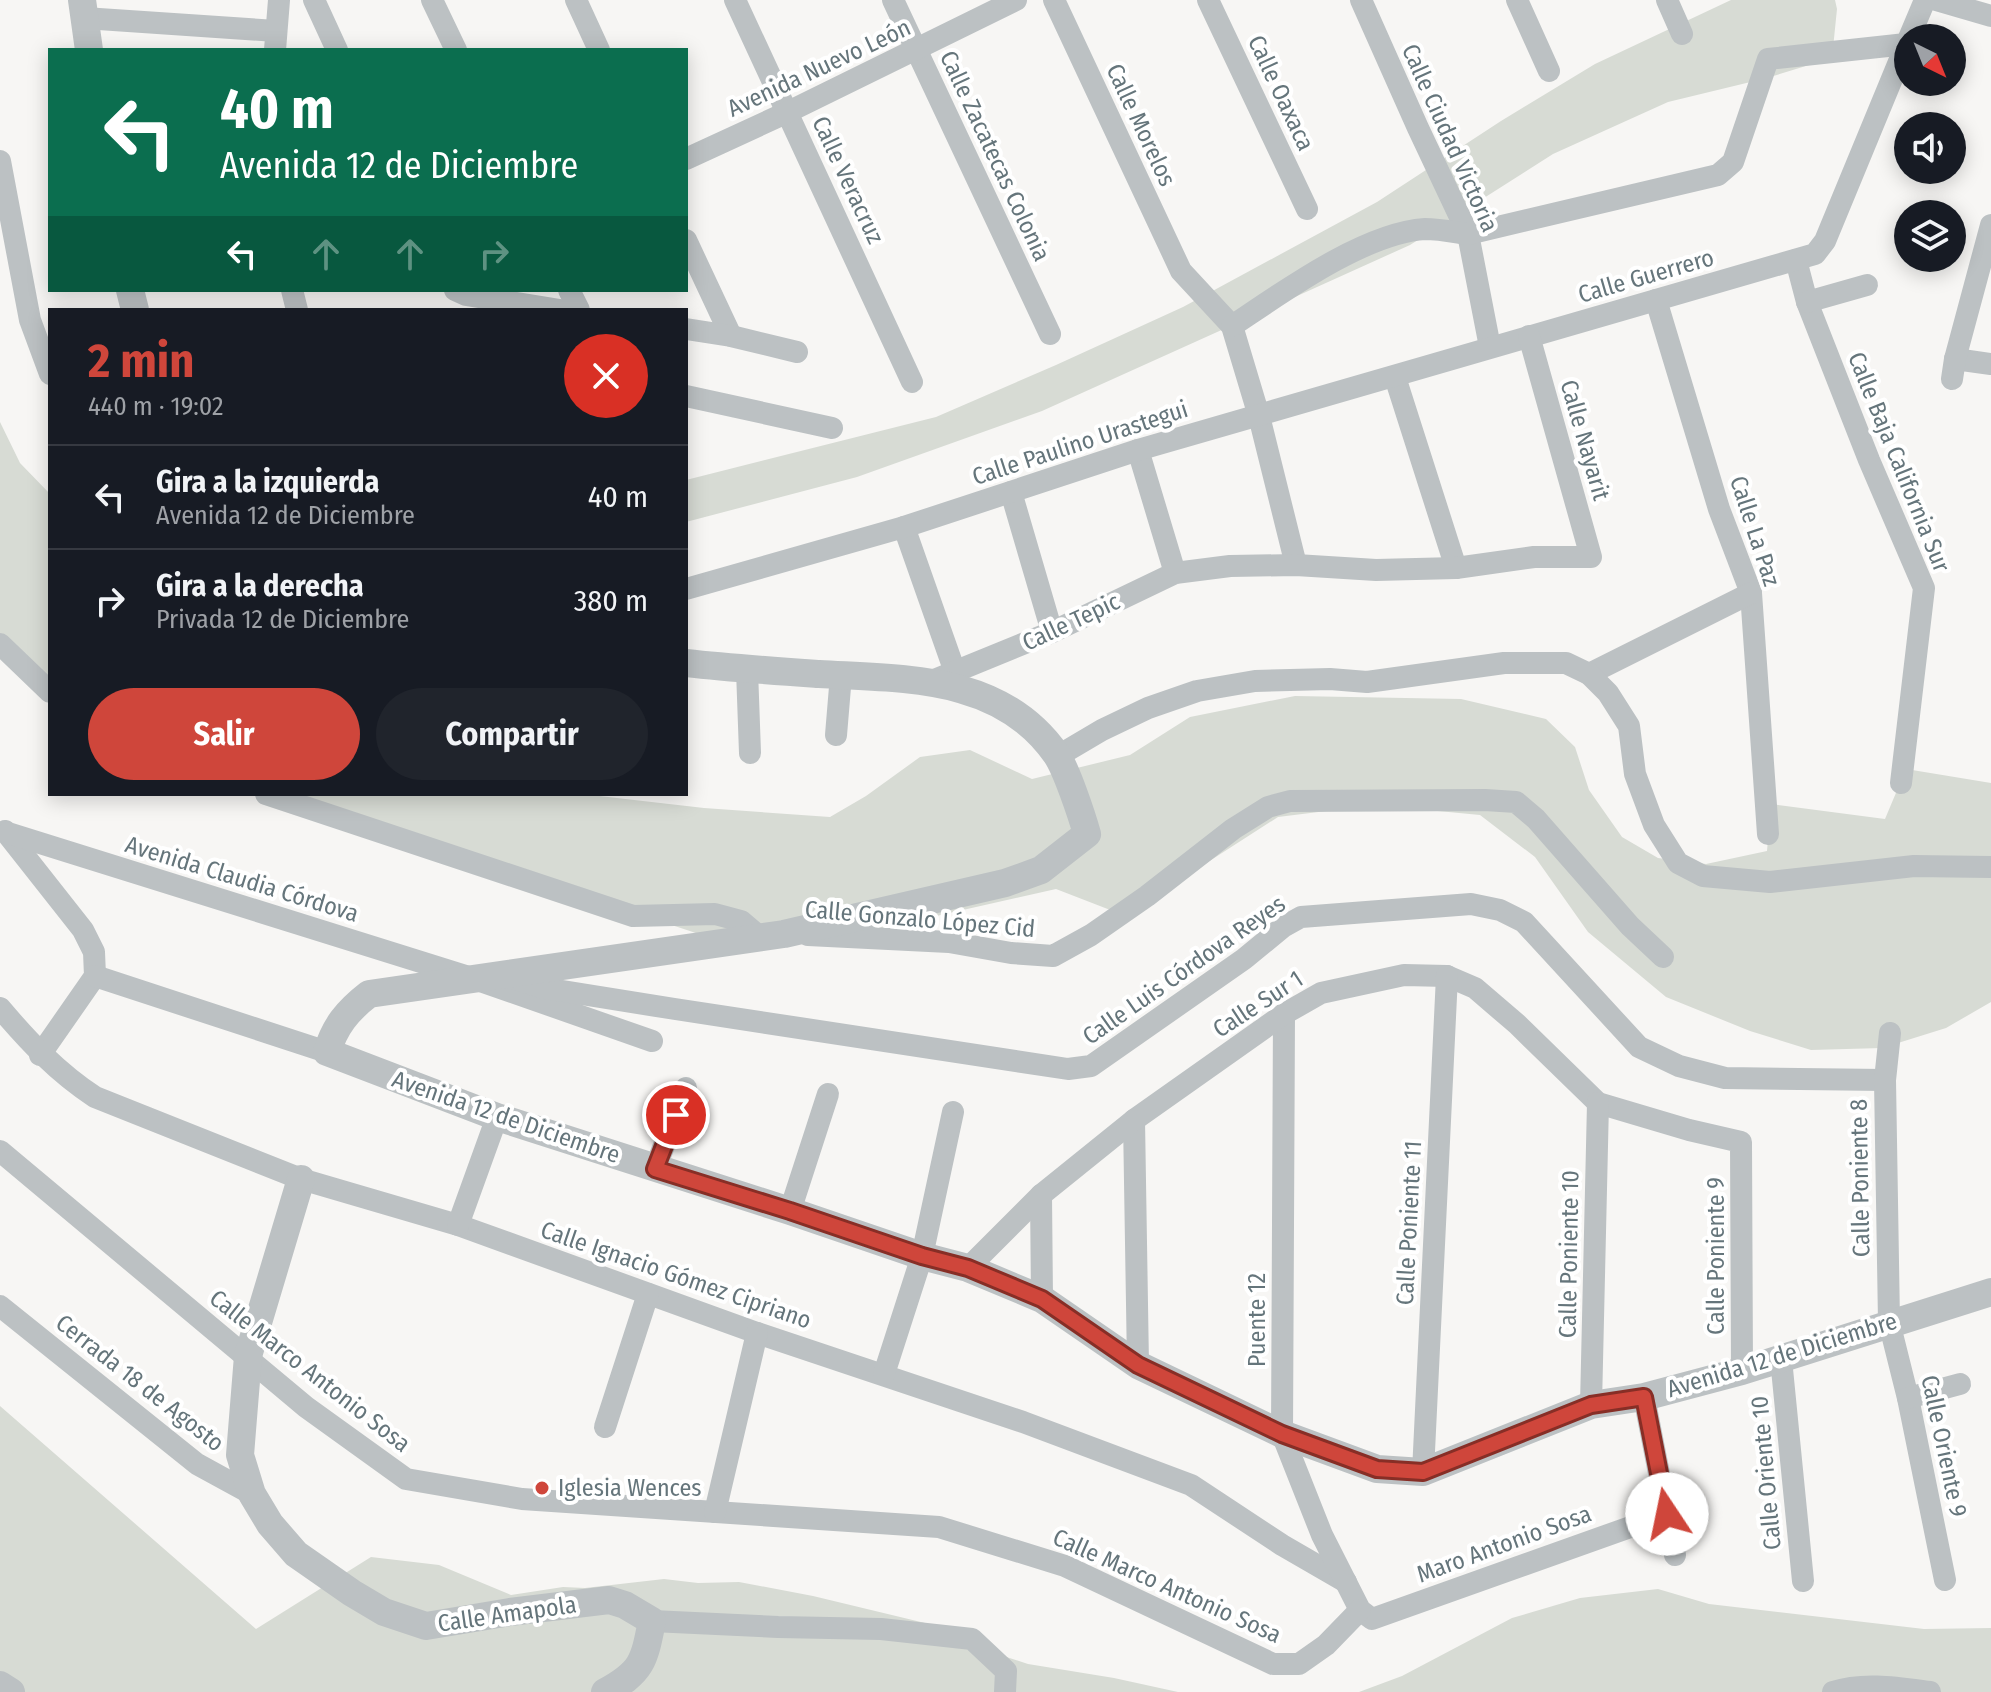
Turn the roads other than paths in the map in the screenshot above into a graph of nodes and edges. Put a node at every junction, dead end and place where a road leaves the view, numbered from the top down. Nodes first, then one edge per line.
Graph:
1 (279, 0) edge
2 (314, 0) edge
3 (432, 0) edge
4 (576, 0) edge
5 (735, 0) edge
6 (893, 0) edge
7 (1016, 0) edge
8 (1054, 0) edge
9 (1208, 0) edge
10 (1361, 0) edge
11 (1517, 0) edge
12 (1667, 0) edge
13 (1925, 0) edge
14 (1936, 0) edge
15 (83, 9) edge
16 (1991, 16) edge
17 (1915, 24) edge
18 (1682, 34) dead end
19 (276, 40) edge
20 (1894, 43) edge
21 (89, 48) edge
22 (336, 48) edge
23 (455, 48) edge
24 (598, 48) edge
25 (917, 50) junction
26 (1549, 71) dead end
27 (1894, 75) edge
28 (788, 112) junction
29 (688, 158) edge
30 (0, 161) edge
31 (1307, 209) dead end
32 (1991, 225) edge
33 (1468, 234) junction
34 (688, 244) edge
35 (1806, 257) junction
36 (1867, 285) dead end
37 (459, 292) edge
38 (1656, 300) junction
39 (1807, 302) junction
40 (547, 308) edge
41 (1232, 326) junction
42 (688, 329) edge
43 (1050, 334) dead end
44 (731, 336) junction
45 (1529, 336) junction
46 (1490, 347) junction
47 (797, 352) dead end
48 (1991, 364) edge
49 (48, 369) edge
50 (1395, 377) junction
51 (912, 382) dead end
52 (688, 396) edge
53 (1259, 416) junction
54 (832, 428) dead end
55 (1138, 450) junction
56 (1011, 492) junction
57 (904, 527) junction
58 (1591, 557) joint
59 (1296, 565) junction
60 (1456, 568) junction
61 (1175, 573) junction
62 (688, 588) edge
63 (1751, 593) junction
64 (1052, 632) junction
65 (0, 644) edge
66 (688, 663) edge
67 (747, 670) junction
68 (1589, 674) junction
69 (841, 675) junction
70 (943, 676) junction
71 (48, 690) edge
72 (836, 735) dead end
73 (750, 753) dead end
74 (1061, 764) junction
75 (1901, 783) dead end
76 (272, 796) edge
77 (4, 829) edge
78 (1768, 834) dead end
79 (1991, 867) edge
80 (772, 935) junction
81 (1663, 957) dead end
82 (95, 976) junction
83 (1447, 976) junction
84 (472, 978) junction
85 (504, 984) junction
86 (0, 1008) edge
87 (1284, 1014) junction
88 (1890, 1033) dead end
89 (652, 1041) dead end
90 (327, 1052) junction
91 (40, 1055) junction
92 (1885, 1080) junction
93 (686, 1088) dead end
94 (828, 1094) dead end
95 (1598, 1103) junction
96 (953, 1112) dead end
97 (497, 1117) junction
98 (1134, 1120) junction
99 (1741, 1142) joint
100 (0, 1151) edge
101 (655, 1169) junction
102 (301, 1179) junction
103 (1041, 1195) junction
104 (790, 1211) junction
105 (458, 1225) junction
106 (922, 1256) junction
107 (968, 1268) junction
108 (1991, 1292) edge
109 (648, 1294) junction
110 (1042, 1299) junction
111 (0, 1306) edge
112 (1889, 1322) junction
113 (757, 1333) junction
114 (248, 1356) junction
115 (1781, 1359) junction
116 (1138, 1365) junction
117 (1742, 1371) junction
118 (884, 1374) junction
119 (1960, 1384) dead end
120 (1644, 1397) junction
121 (1908, 1398) junction
122 (1591, 1405) junction
123 (605, 1427) dead end
124 (1282, 1434) junction
125 (1423, 1472) junction
126 (252, 1494) junction
127 (715, 1512) junction
128 (1667, 1514) junction
129 (1675, 1555) dead end
130 (1945, 1580) dead end
131 (1803, 1581) dead end
132 (1346, 1582) junction
133 (1360, 1610) junction
134 (647, 1640) junction
135 (0, 1685) edge
136 (11, 1692) edge
137 (605, 1692) edge
138 (1005, 1692) edge
139 (1833, 1692) edge
140 (1930, 1692) edge

1 - 19 street
2 - 22 street
3 - 23 street
4 - 24 street
5 - 28 street, Calle Veracruz
6 - 25 street, Calle Zacatecas Colonia
7 - 25 street, Avenida Nuevo León
8 - 41 street, Calle Morelos
9 - 31 street, Calle Oaxaca
10 - 33 street, Calle Ciudad Victoria
11 - 26 street
12 - 18 street
13 - 17 street
14 - 16 street
15 - 19 street
15 - 21 street
20 - 33 street
25 - 28 street, Avenida Nuevo León
25 - 43 street, Calle Zacatecas Colonia
27 - 35 street
28 - 29 street, Avenida Nuevo León
28 - 51 street, Calle Veracruz
30 - 49 street
32 - 48 street
33 - 41 street
33 - 46 street, Calle Ciudad Victoria
34 - 44 street
35 - 38 street, Calle Guerrero
35 - 39 street, Calle Baja California Sur
36 - 39 street
37 - 40 street
38 - 45 street, Calle Guerrero
38 - 63 street, Calle La Paz
39 - 75 street, Calle Baja California Sur
41 - 53 street
42 - 44 street
44 - 47 street
45 - 46 street, Calle Guerrero
45 - 58 street, Calle Nayarit
46 - 50 street, Calle Paulino Urastegui
50 - 53 street, Calle Paulino Urastegui
50 - 60 street
52 - 54 street
53 - 55 street, Calle Paulino Urastegui
53 - 59 street
55 - 56 street, Calle Paulino Urastegui
55 - 61 street
56 - 57 street, Calle Paulino Urastegui
56 - 64 street
57 - 62 street, Calle Paulino Urastegui
57 - 70 street
58 - 60 street, Calle Tepic
59 - 60 street, Calle Tepic
59 - 61 street, Calle Tepic
61 - 64 street, Calle Tepic
63 - 68 street
63 - 78 street, Calle La Paz
64 - 70 street, Calle Tepic
65 - 71 street
66 - 67 street, Calle Tepic
67 - 69 street, Calle Tepic
67 - 73 street
68 - 74 street
68 - 79 street
69 - 70 street, Calle Tepic
69 - 72 street
70 - 74 street
74 - 80 street
76 - 80 street, Calle Gonzalo López Cid
77 - 82 street
77 - 84 street, Avenida Claudia Córdova
80 - 81 street, Calle Gonzalo López Cid
80 - 85 street
82 - 90 street, Avenida 12 de Diciembre
82 - 91 street
83 - 87 street, Calle Sur 1
83 - 95 street, Calle Sur 1
83 - 125 street, Calle Poniente 11
84 - 85 street
84 - 90 street
85 - 89 street
85 - 92 street, Calle Luis Córdova Reyes
86 - 91 street, Calle Ignacio Gómez Cipriano
87 - 98 street, Calle Sur 1
87 - 124 street, Puente 12
88 - 92 street, Calle Poniente 8
90 - 97 street, Avenida 12 de Diciembre
91 - 102 street, Calle Ignacio Gómez Cipriano
92 - 112 street, Calle Poniente 8
93 - 101 street
94 - 104 street
95 - 99 street, Calle Sur 1
95 - 122 street, Calle Poniente 10
96 - 106 street
97 - 101 street, Avenida 12 de Diciembre
97 - 105 street
98 - 103 street, Calle Sur 1
98 - 116 street
99 - 117 street, Calle Poniente 9
100 - 114 street, Calle Marco Antonio Sosa
101 - 104 street, Avenida 12 de Diciembre
102 - 105 street, Calle Ignacio Gómez Cipriano
102 - 114 street, Calle Amapola
103 - 107 street, Calle Sur 1
103 - 110 street
104 - 106 street, Avenida 12 de Diciembre
105 - 109 street, Calle Ignacio Gómez Cipriano
106 - 107 street, Avenida 12 de Diciembre
106 - 118 street
107 - 110 street, Avenida 12 de Diciembre
108 - 112 street, Avenida 12 de Diciembre
109 - 113 street, Calle Ignacio Gómez Cipriano
109 - 123 street
110 - 116 street, Avenida 12 de Diciembre
111 - 126 street, Cerrada 18 de Agosto
112 - 115 street, Avenida 12 de Diciembre
112 - 121 street, Calle Oriente 9
113 - 118 street, Calle Ignacio Gómez Cipriano
113 - 127 street
114 - 126 street, Calle Amapola
114 - 127 street, Calle Marco Antonio Sosa
115 - 117 street, Avenida 12 de Diciembre
115 - 131 street, Calle Oriente 10
116 - 124 street, Avenida 12 de Diciembre
117 - 120 street, Avenida 12 de Diciembre
118 - 132 street, Calle Ignacio Gómez Cipriano
119 - 121 street
120 - 122 street, Avenida 12 de Diciembre
120 - 128 street
121 - 130 street, Calle Oriente 9
122 - 125 street, Avenida 12 de Diciembre
124 - 125 street, Avenida 12 de Diciembre
124 - 132 street, Puente 12
126 - 134 street, Calle Amapola
127 - 133 street, Calle Marco Antonio Sosa
128 - 129 street
128 - 133 street, Maro Antonio Sosa
132 - 133 street, Puente 12
134 - 137 street
134 - 138 street, Calle Amapola
135 - 136 street
139 - 140 street

